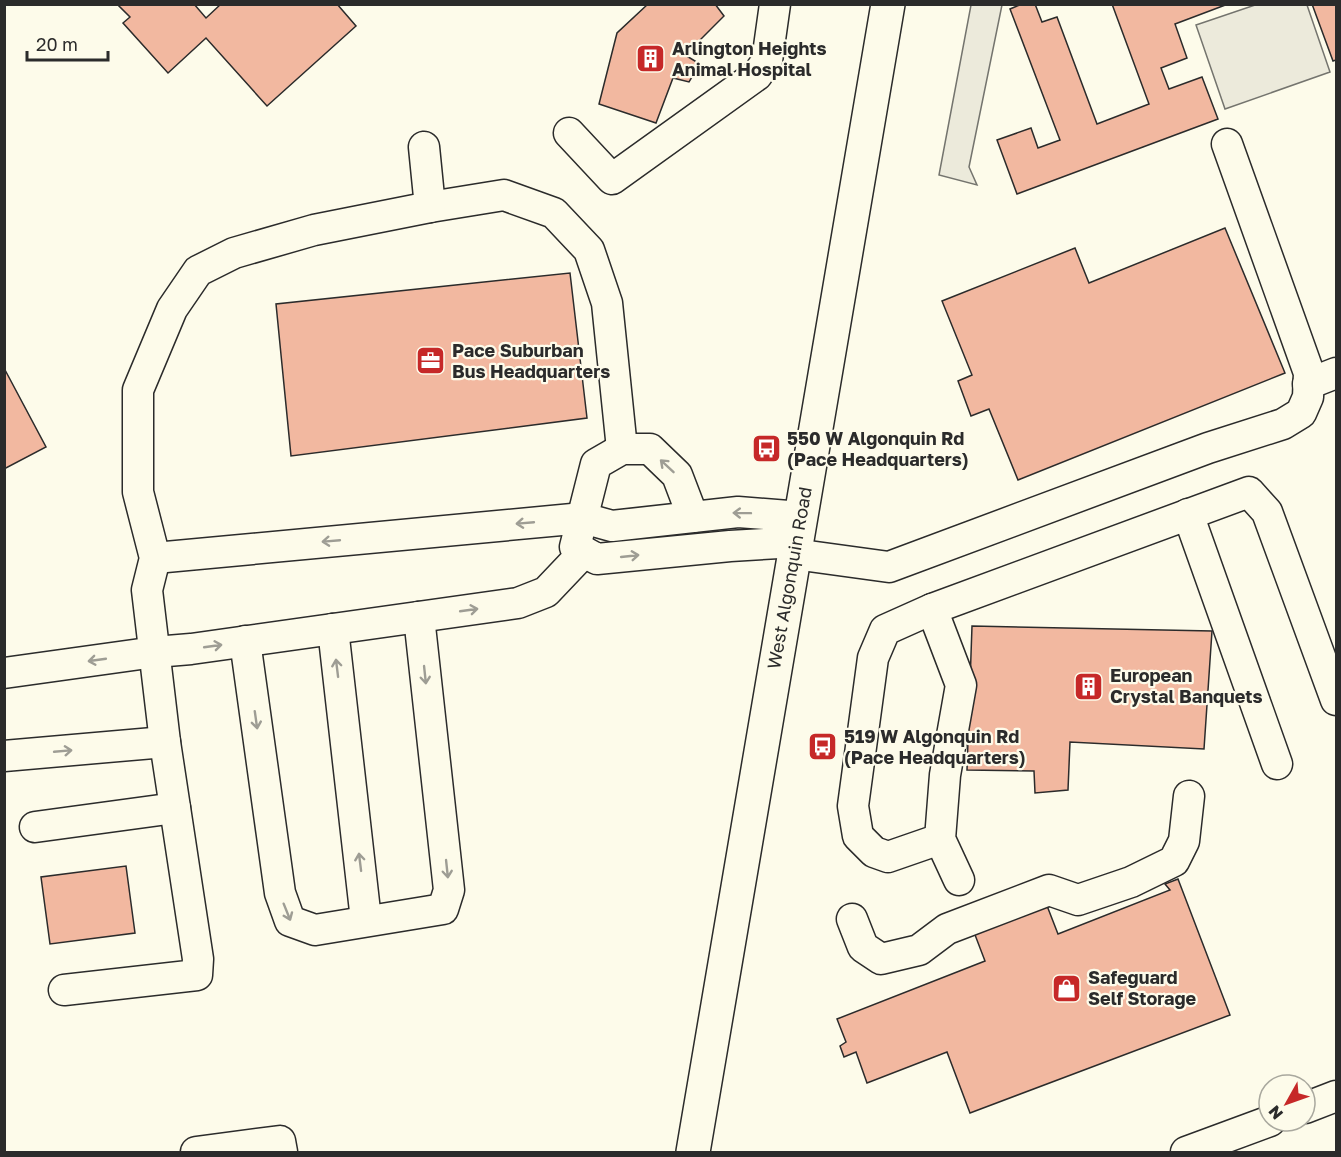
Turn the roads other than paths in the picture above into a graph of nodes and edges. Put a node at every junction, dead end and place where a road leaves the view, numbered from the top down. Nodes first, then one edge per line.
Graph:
1 (775, 4) edge
2 (888, 4) edge
3 (569, 133) dead end
4 (1227, 144) dead end
5 (424, 147) dead end
6 (430, 207) junction
7 (1336, 373) edge
8 (1308, 384) junction
9 (622, 449) junction
10 (1188, 514) junction
11 (693, 517) junction
12 (583, 518) junction
13 (797, 538) junction
14 (580, 549) junction
15 (155, 558) junction
16 (932, 609) junction
17 (419, 617) junction
18 (333, 629) junction
19 (245, 641) junction
20 (155, 652) junction
21 (4, 673) edge
22 (1336, 700) edge
23 (165, 742) junction
24 (4, 756) edge
25 (1277, 764) dead end
26 (1189, 796) dead end
27 (175, 808) junction
28 (35, 827) dead end
29 (940, 839) junction
30 (959, 880) dead end
31 (852, 919) dead end
32 (366, 920) junction
33 (64, 990) dead end
34 (1336, 1096) edge
35 (1317, 1103) edge
36 (1257, 1126) edge
37 (196, 1152) edge
38 (282, 1152) edge
39 (693, 1152) edge
40 (1186, 1152) edge

1 - 3 lane
2 - 13 main road, West Algonquin Road
4 - 8 lane
5 - 6 lane
6 - 9 lane
6 - 15 lane
7 - 8 lane
8 - 13 lane
11 -> 9 lane
9 - 12 lane
10 - 16 lane
10 - 22 lane
10 - 25 lane
11 - 12 lane
13 -> 11 lane
12 - 14 lane
12 -> 15 lane
14 -> 13 lane
13 - 39 main road, West Algonquin Road
17 -> 14 lane
15 - 20 lane
16 - 29 lane
16 - 29 lane
17 - 18 lane
17 -> 32 lane
18 - 19 lane
32 -> 18 lane
20 -> 19 lane
19 -> 32 lane
20 -> 21 lane
20 - 23 lane
24 -> 23 lane
23 - 27 lane
26 - 31 lane
27 - 28 lane
27 - 33 lane
29 - 30 lane
34 - 35 lane
36 - 40 lane
37 - 38 lane

